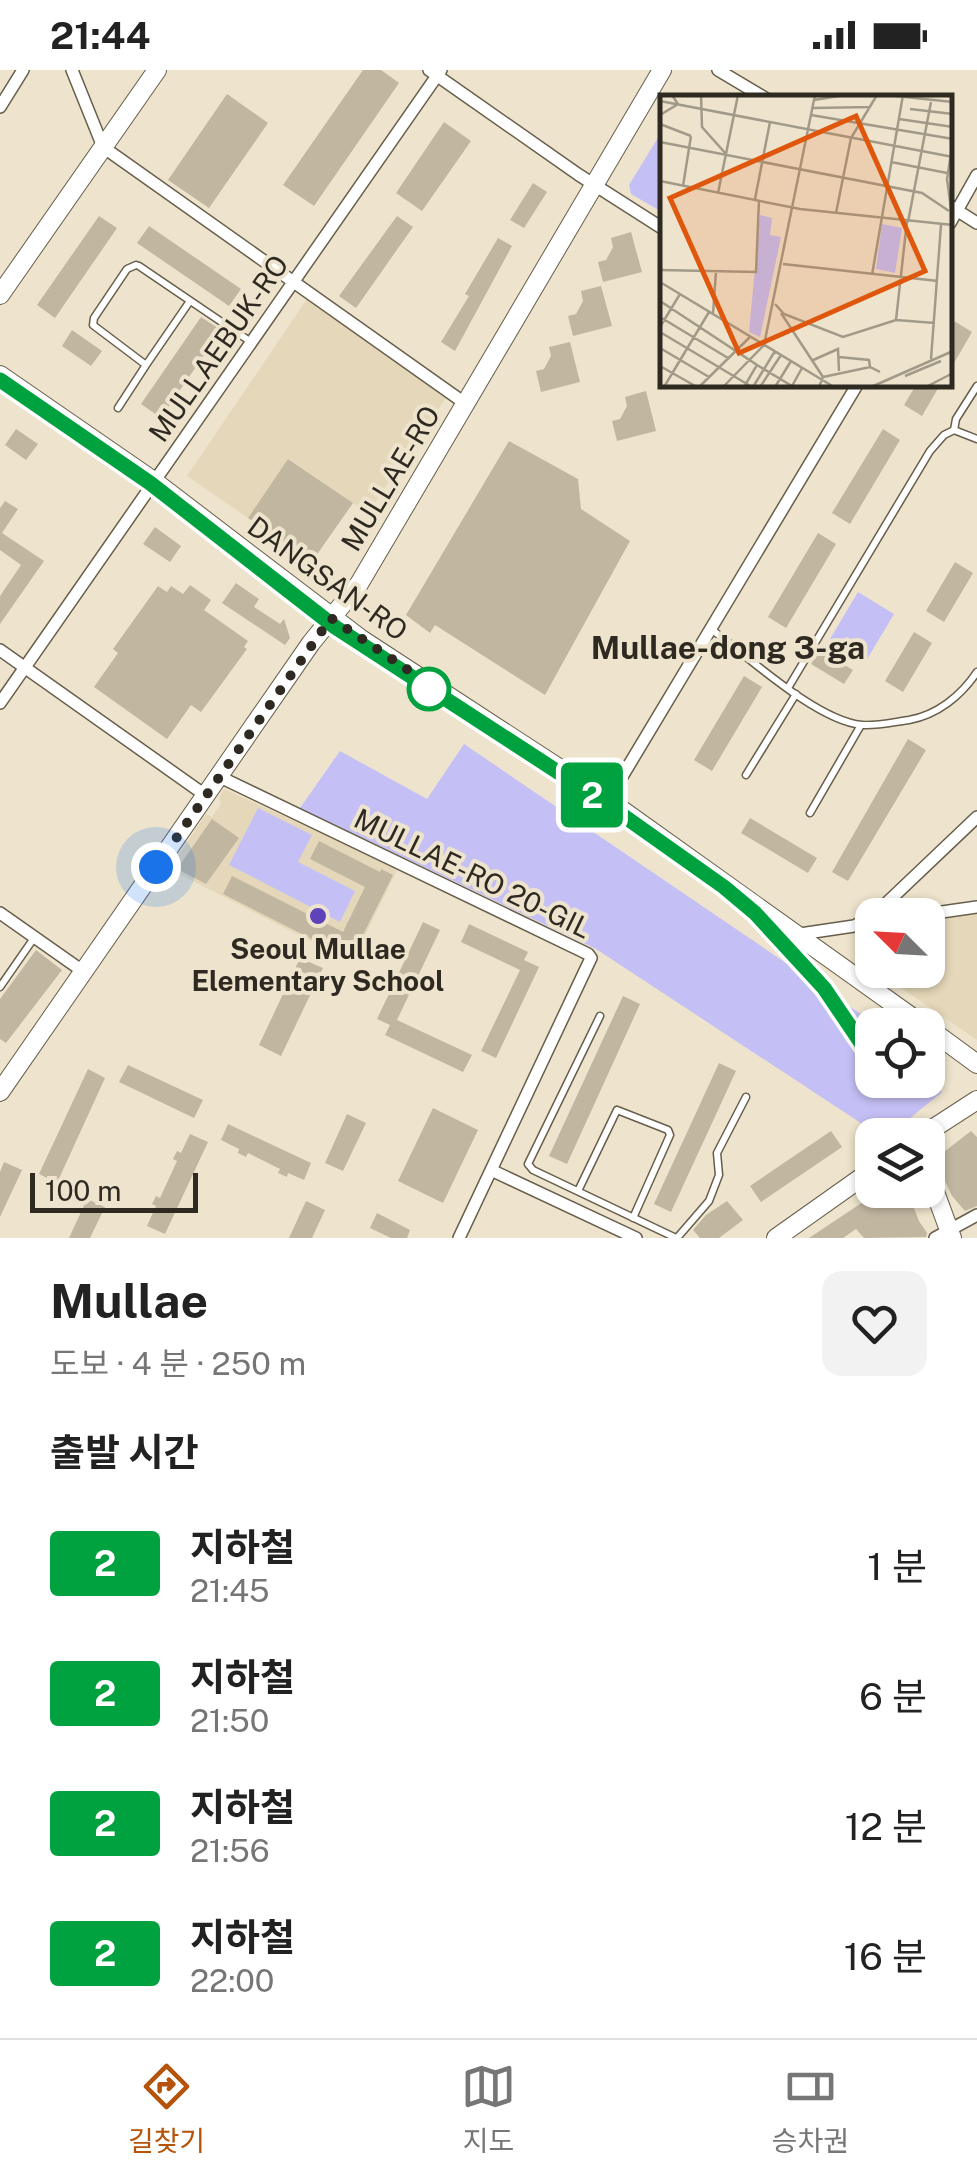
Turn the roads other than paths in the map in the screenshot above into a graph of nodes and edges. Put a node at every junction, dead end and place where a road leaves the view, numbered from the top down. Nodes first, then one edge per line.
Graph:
1 (22, 70) edge
2 (72, 70) edge
3 (156, 70) edge
4 (662, 70) edge
5 (718, 70) edge
6 (436, 72) edge
7 (760, 95) edge
8 (0, 108) edge
9 (103, 148) junction
10 (977, 174) edge
11 (594, 186) junction
12 (953, 208) edge
13 (977, 222) edge
14 (660, 227) edge
15 (294, 282) junction
16 (0, 295) edge
17 (190, 300) junction
18 (252, 343) junction
19 (146, 365) junction
20 (0, 375) edge
21 (977, 386) edge
22 (855, 388) edge
23 (466, 404) junction
24 (118, 408) dead end
25 (954, 430) junction
26 (977, 439) edge
27 (155, 482) junction
28 (331, 618) junction
29 (711, 628) junction
30 (0, 650) edge
31 (25, 668) junction
32 (977, 672) edge
33 (788, 688) junction
34 (796, 694) junction
35 (0, 703) edge
36 (861, 725) junction
37 (746, 775) dead end
38 (218, 776) junction
39 (206, 795) junction
40 (608, 800) junction
41 (810, 814) dead end
42 (977, 816) edge
43 (893, 898) edge
44 (977, 907) edge
45 (945, 912) edge
46 (0, 913) edge
47 (855, 926) edge
48 (800, 934) junction
49 (34, 937) junction
50 (84, 972) junction
51 (0, 987) edge
52 (901, 1008) edge
53 (600, 1016) dead end
54 (945, 1040) edge
55 (977, 1064) edge
56 (0, 1092) edge
57 (746, 1098) dead end
58 (977, 1100) edge
59 (945, 1121) edge
60 (491, 1170) junction
61 (855, 1182) edge
62 (578, 1191) junction
63 (938, 1208) edge
64 (977, 1215) edge
65 (634, 1218) junction
66 (945, 1235) edge
67 (459, 1238) edge
68 (636, 1238) edge
69 (676, 1238) edge
70 (776, 1238) edge

1 - 8 street
2 - 9 street
3 - 9 main road
4 - 11 main road, MULLAE-RO
5 - 7 street
6 - 11 street
6 - 15 street, MULLAEBUK-RO
9 - 15 street
9 - 16 main road
10 - 12 street
11 - 14 street
11 - 23 main road, MULLAE-RO
12 - 13 street
15 - 18 street, MULLAEBUK-RO
15 - 23 street
17 - 18 lane
17 - 19 lane
17 - 19 lane
18 - 27 street, MULLAEBUK-RO
19 - 24 lane
20 - 27 main road, DANGSAN-RO
21 - 25 lane
22 - 29 street
23 - 28 main road, MULLAE-RO
25 - 26 lane
25 - 33 lane
27 - 28 main road, DANGSAN-RO
27 - 31 street, MULLAEBUK-RO
28 - 38 main road, MULLAE-RO
28 - 40 main road, DANGSAN-RO
29 - 33 lane
29 - 40 street
30 - 31 street
31 - 35 street, MULLAEBUK-RO
31 - 39 street
32 - 36 lane
33 - 34 lane
34 - 36 lane
34 - 37 lane
36 - 41 lane
38 - 39 main road, MULLAE-RO
38 - 60 street, MULLAE-RO 20-GIL
39 - 50 main road, MULLAE-RO
40 - 48 main road, DANGSAN-RO
42 - 43 street
44 - 45 street
46 - 49 street
47 - 48 street
48 - 52 main road, DANGSAN-RO
49 - 50 street
49 - 51 lane
50 - 56 main road, MULLAE-RO
53 - 62 lane
54 - 55 main road, DANGSAN-RO
57 - 69 lane
58 - 59 main road
60 - 67 street, MULLAE-RO 20-GIL
60 - 68 street
61 - 70 main road
62 - 65 lane
62 - 65 lane
63 - 66 main road
64 - 66 street
65 - 69 lane

